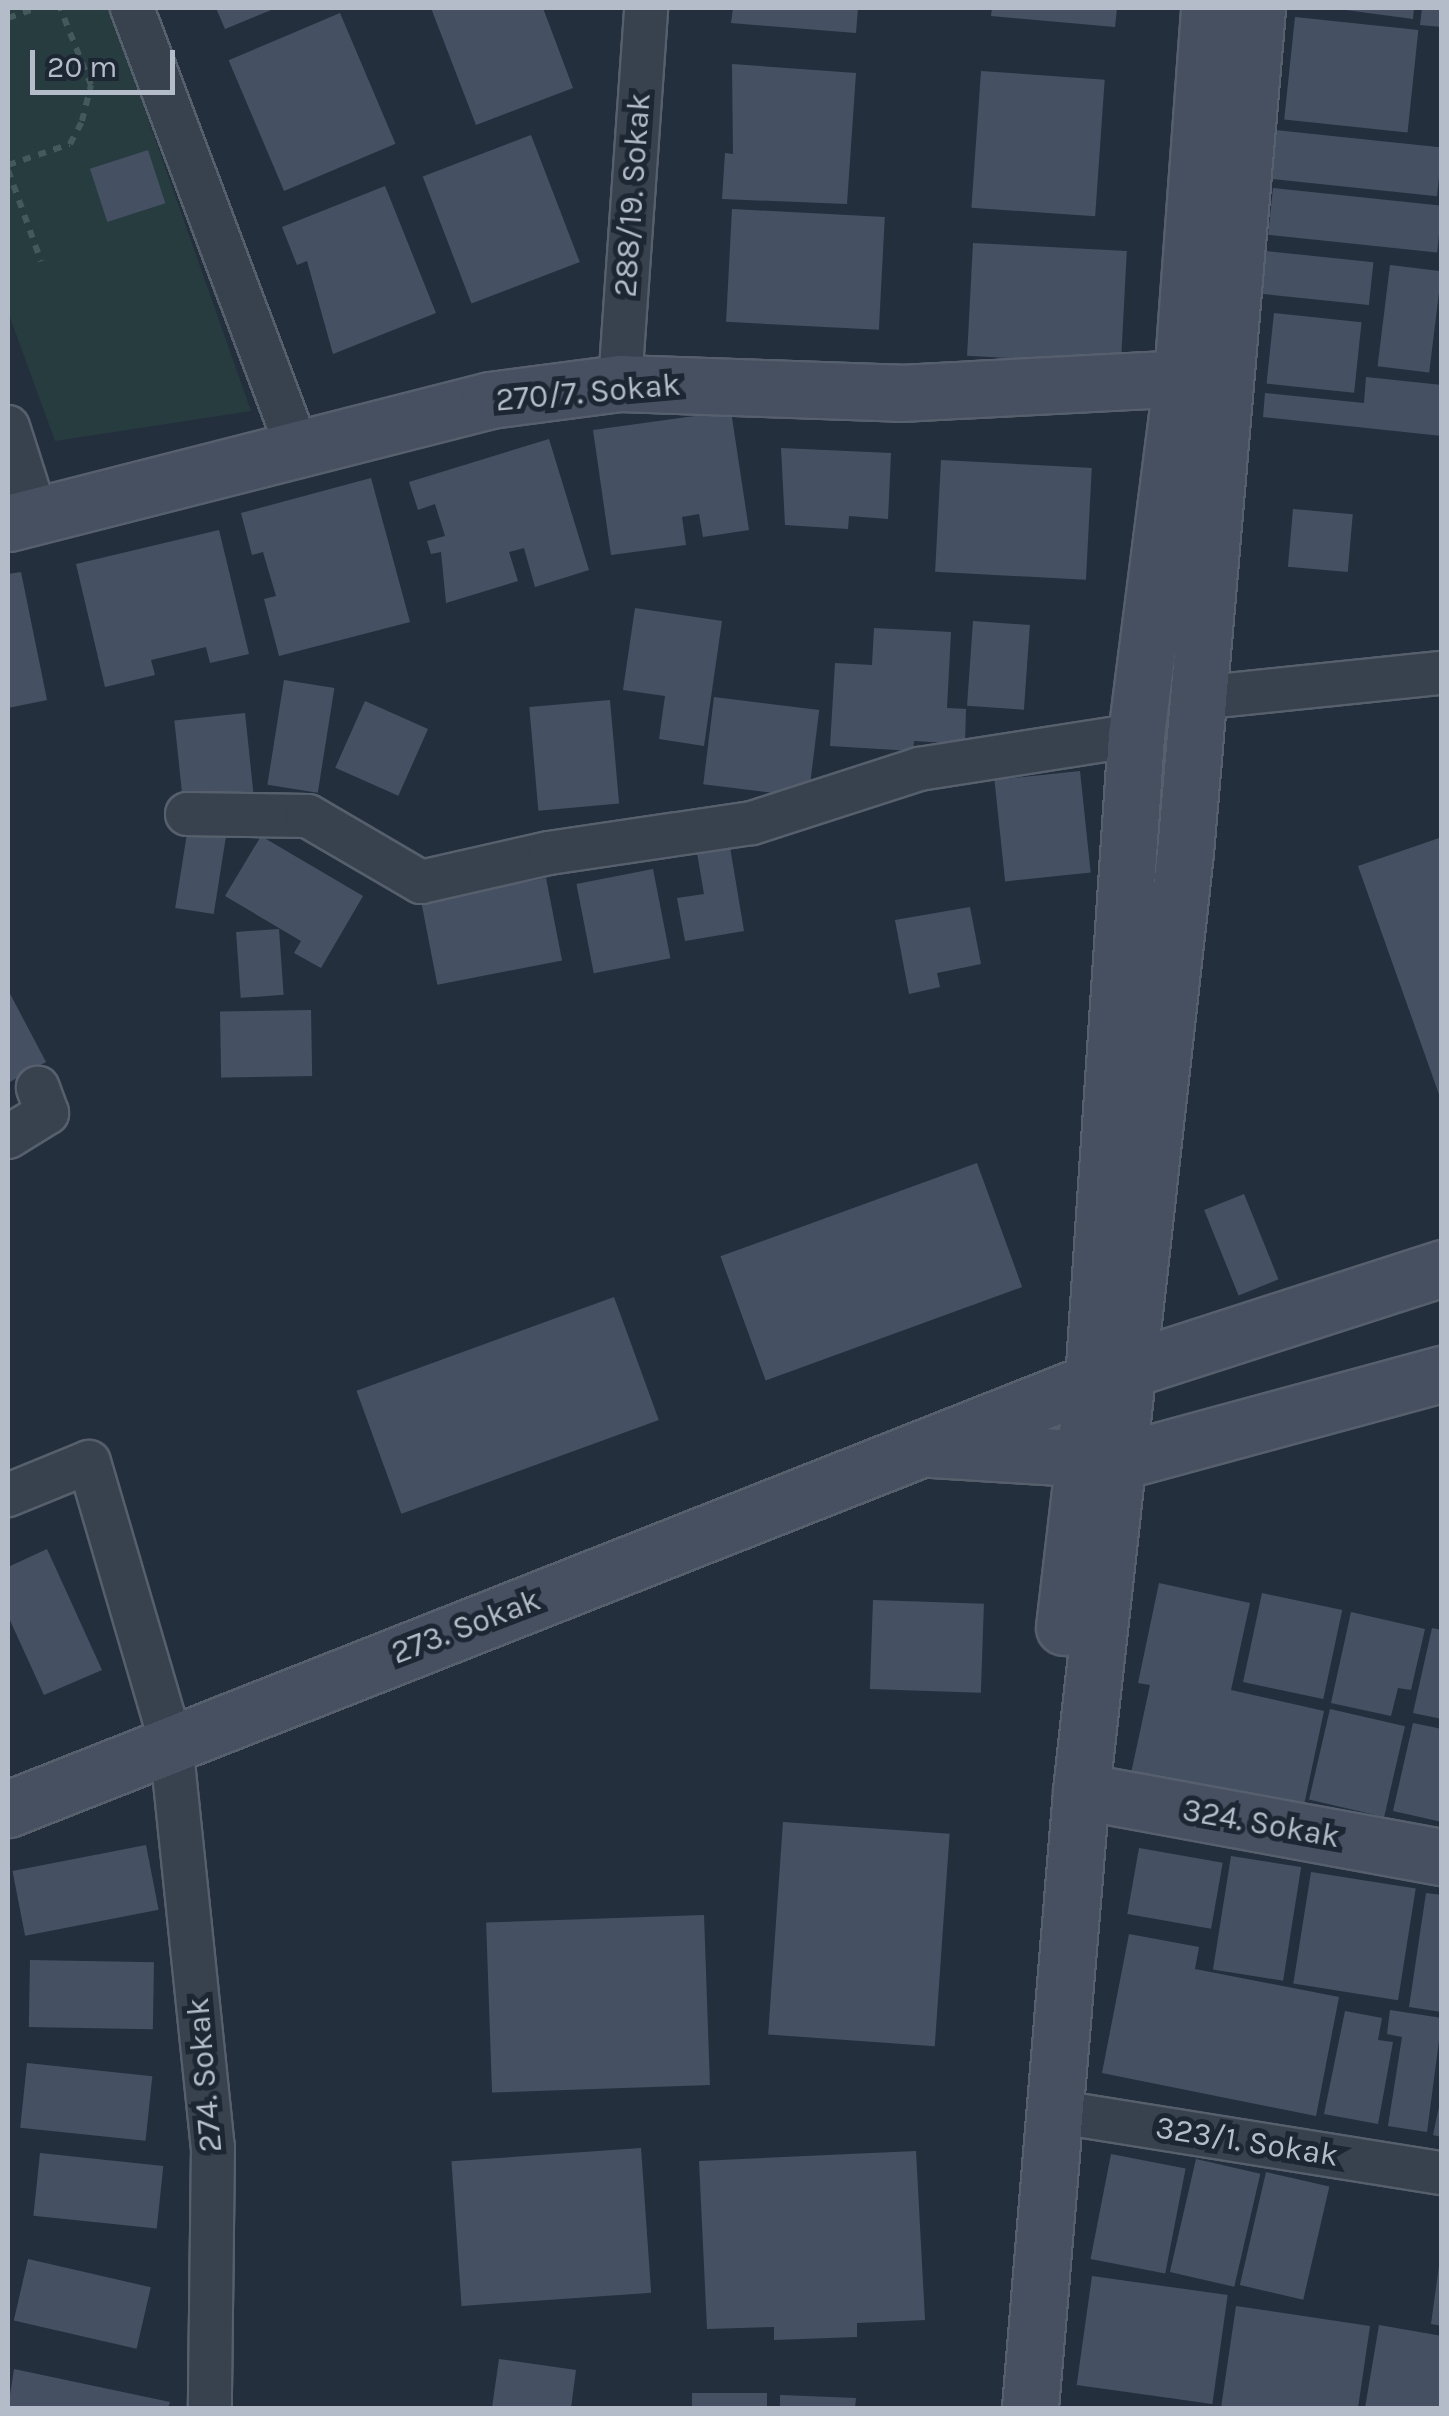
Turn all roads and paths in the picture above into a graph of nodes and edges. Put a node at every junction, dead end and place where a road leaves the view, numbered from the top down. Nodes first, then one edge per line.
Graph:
1 (37, 8) edge
2 (60, 8) edge
3 (132, 8) edge
4 (646, 8) edge
5 (1209, 8) edge
6 (1257, 8) edge
7 (8, 18) edge
8 (8, 168) edge
9 (41, 261) dead end
10 (1182, 378) junction
11 (620, 383) junction
12 (8, 427) edge
13 (298, 449) junction
14 (22, 519) edge
15 (1442, 674) edge
16 (1198, 698) junction
17 (1136, 736) junction
18 (187, 814) dead end
19 (38, 1088) dead end
20 (8, 1138) edge
21 (1442, 1268) edge
22 (1442, 1374) edge
23 (1110, 1376) junction
24 (925, 1448) junction
25 (1100, 1463) junction
26 (8, 1494) edge
27 (172, 1743) junction
28 (1081, 1792) junction
29 (8, 1808) edge
30 (1442, 1857) edge
31 (1053, 2111) junction
32 (1442, 2173) edge
33 (210, 2408) edge
34 (1025, 2408) edge

1 - 7 path
2 - 8 path
3 - 13 street
4 - 11 street, 288/19. Sokak
5 - 10 street
6 - 16 street
8 - 9 path
10 - 11 street, 270/7. Sokak
10 - 17 street
11 - 13 street, 270/7. Sokak
12 - 14 street
13 - 14 street, 270/7. Sokak
15 - 16 street
16 - 23 street
17 - 18 street
17 - 23 street
19 - 20 street
21 - 23 street, 273. Sokak
22 - 25 street
23 - 24 street, 273. Sokak
23 - 25 street
24 - 25 street, 273. Sokak
24 - 27 street, 273. Sokak
25 - 28 street
25 - 34 street
26 - 27 street, 274. Sokak
27 - 29 street, 273. Sokak
27 - 33 street, 274. Sokak
28 - 30 street, 324. Sokak
28 - 31 street
31 - 32 street, 323/1. Sokak
31 - 34 street

